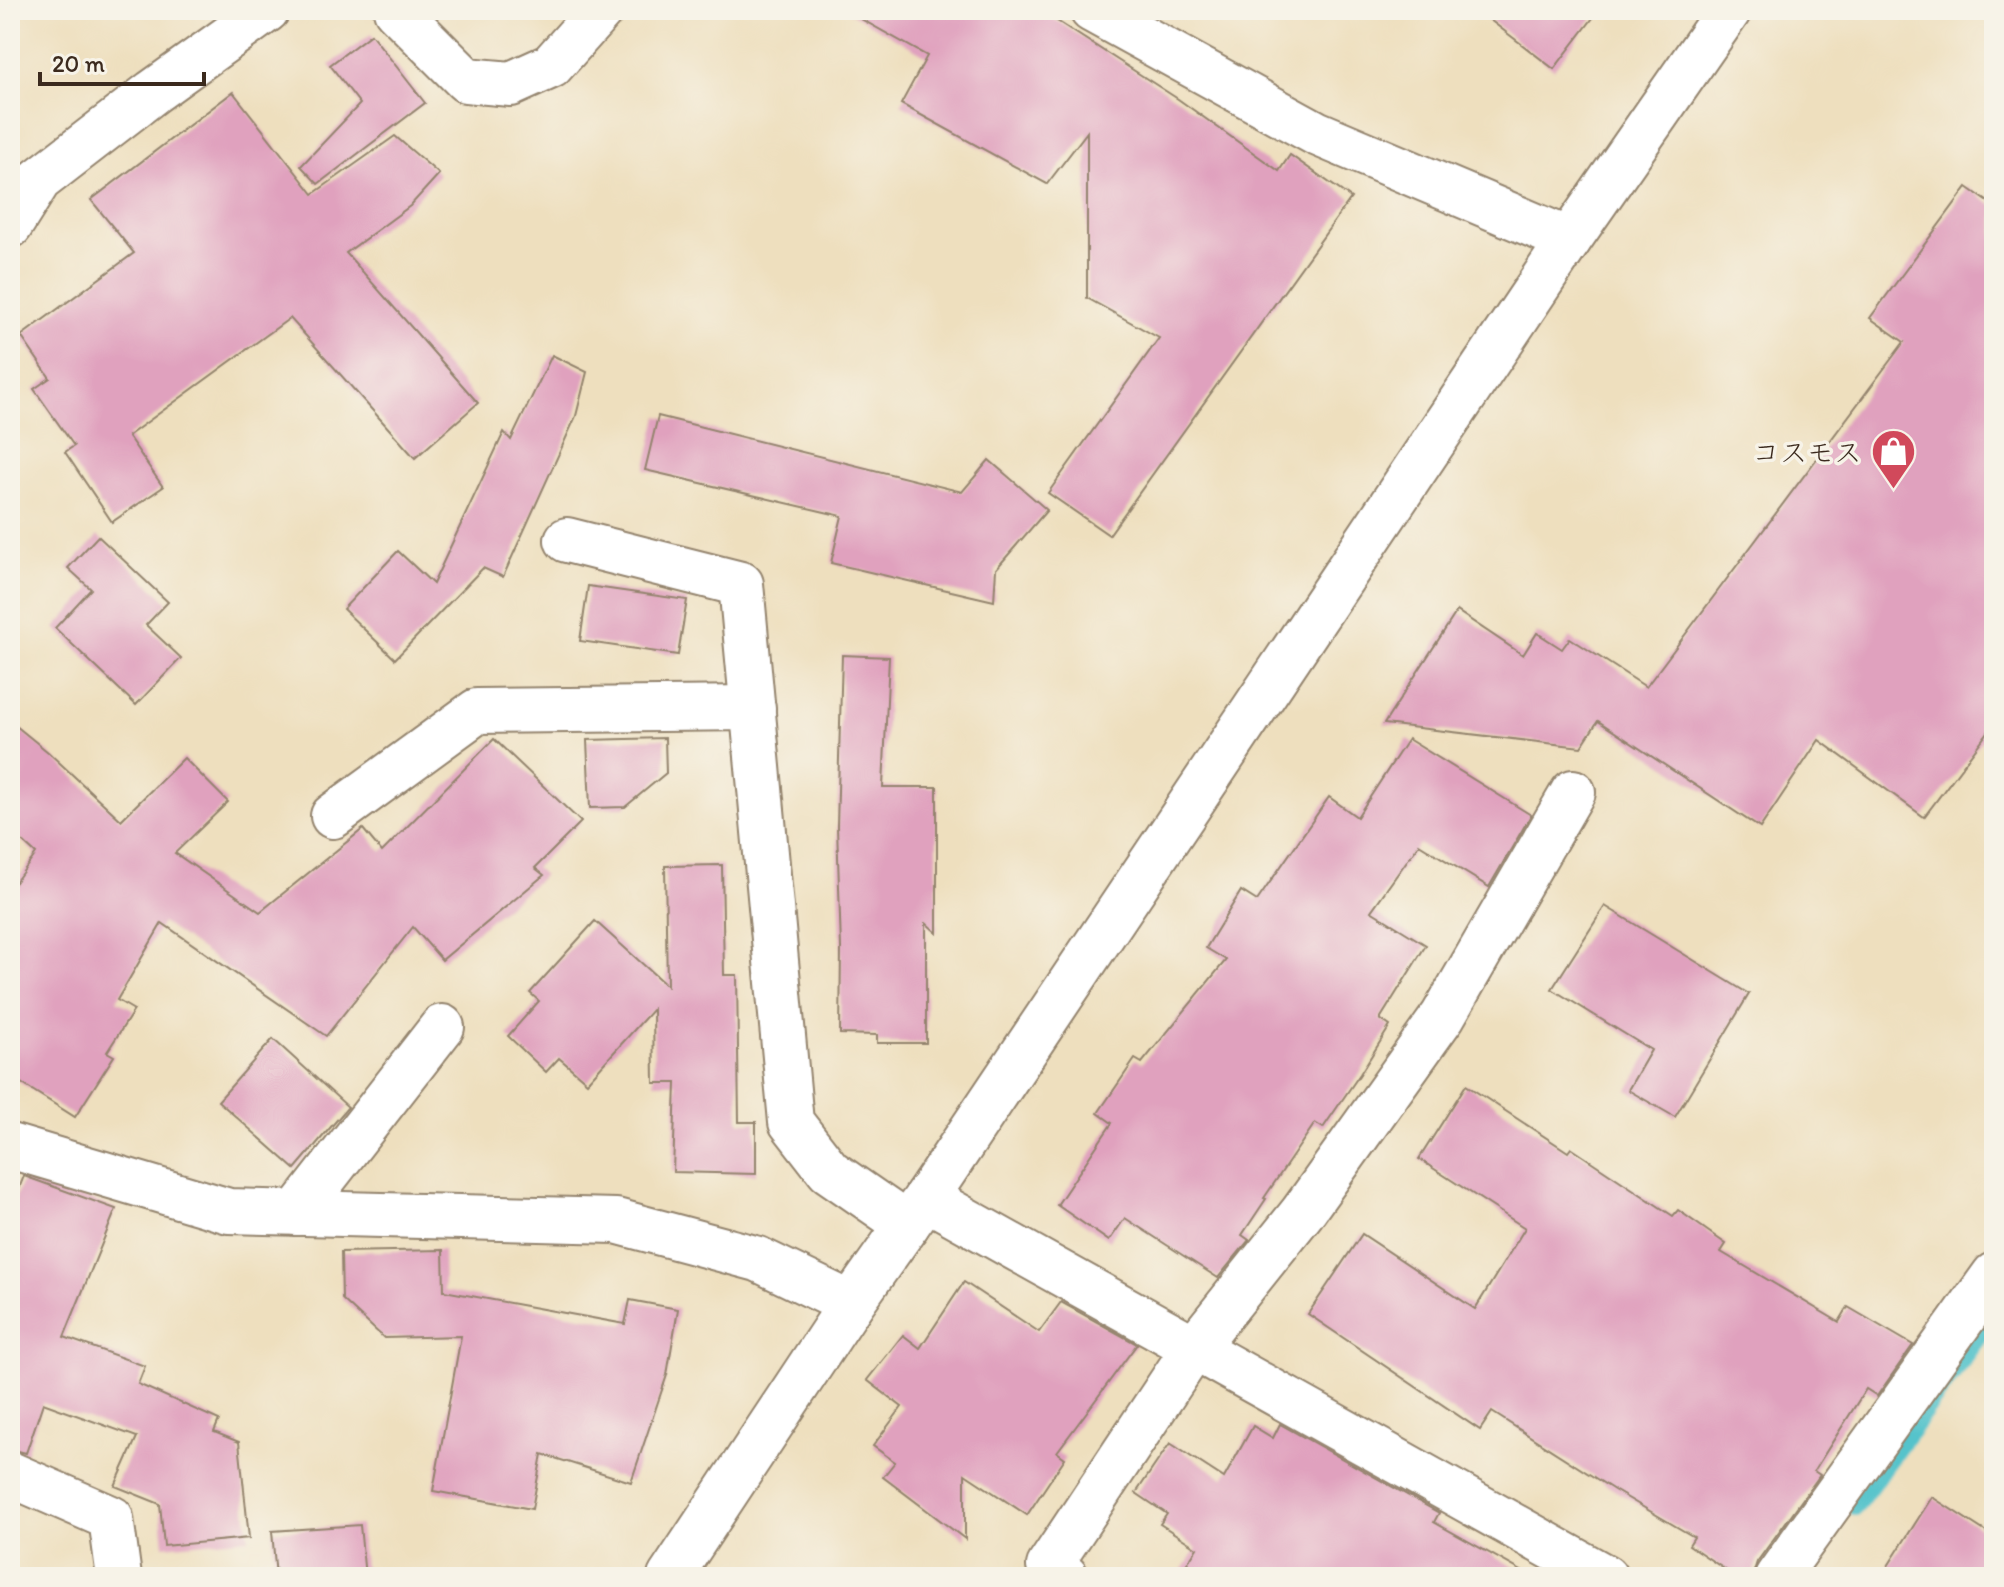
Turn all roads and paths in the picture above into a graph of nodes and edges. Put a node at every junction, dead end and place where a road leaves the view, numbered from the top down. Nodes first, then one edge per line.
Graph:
1 (267, 10) edge
2 (396, 10) edge
3 (601, 10) edge
4 (1092, 10) edge
5 (1729, 10) edge
6 (10, 226) edge
7 (1569, 240) junction
8 (567, 540) dead end
9 (753, 708) junction
10 (1573, 792) dead end
11 (333, 816) dead end
12 (442, 1027) dead end
13 (10, 1146) edge
14 (916, 1212) junction
15 (297, 1213) junction
16 (1994, 1275) edge
17 (851, 1304) junction
18 (1194, 1348) junction
19 (10, 1474) edge
20 (119, 1577) edge
21 (670, 1577) edge
22 (1066, 1577) edge
23 (1605, 1577) edge
24 (1777, 1577) edge

1 - 6 street
2 - 3 street
4 - 7 street
5 - 7 street
7 - 14 street
8 - 9 street
9 - 11 street
9 - 14 street
10 - 18 street
12 - 15 street
13 - 15 street
14 - 17 street
14 - 18 street
15 - 17 street
16 - 24 street
17 - 21 street
18 - 22 street
18 - 23 street
19 - 20 street

